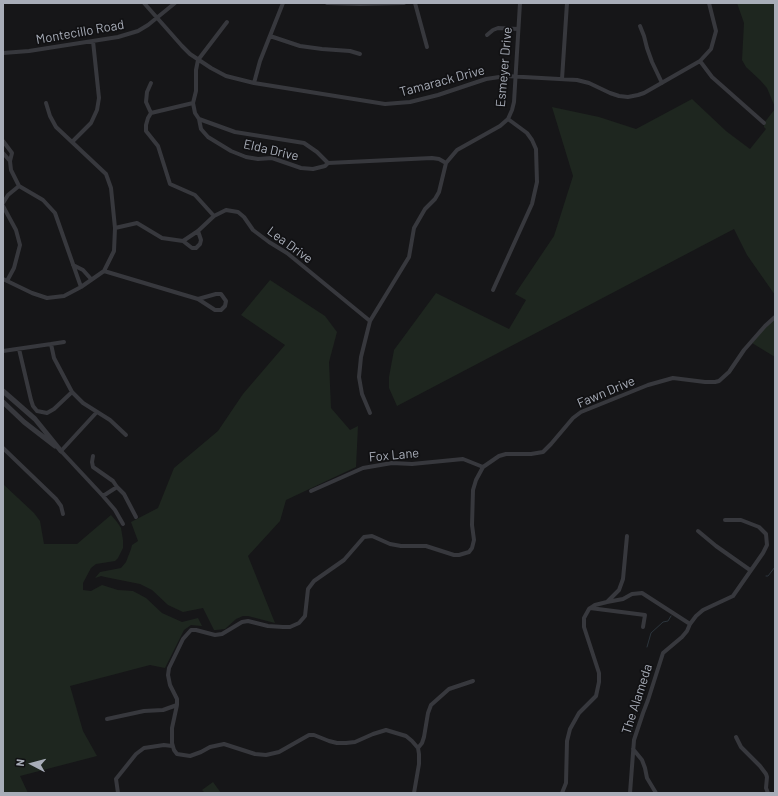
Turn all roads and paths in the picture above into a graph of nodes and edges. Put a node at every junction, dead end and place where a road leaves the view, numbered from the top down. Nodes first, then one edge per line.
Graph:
1 (144, 3) edge
2 (175, 3) edge
3 (283, 3) edge
4 (327, 3) edge
5 (404, 3) edge
6 (415, 3) edge
7 (520, 3) edge
8 (567, 3) edge
9 (709, 3) edge
10 (157, 18) junction
11 (227, 22) dead end
12 (640, 26) dead end
13 (518, 29) junction
14 (487, 35) dead end
15 (270, 36) junction
16 (93, 40) junction
17 (427, 47) dead end
18 (3, 53) edge
19 (360, 54) dead end
20 (198, 60) junction
21 (700, 61) junction
22 (515, 76) junction
23 (562, 79) junction
24 (151, 83) dead end
25 (254, 83) junction
26 (662, 83) junction
27 (46, 103) dead end
28 (193, 103) junction
29 (151, 113) junction
30 (508, 118) junction
31 (199, 119) junction
32 (764, 123) dead end
33 (3, 141) edge
34 (72, 142) junction
35 (3, 153) edge
36 (10, 161) junction
37 (328, 163) junction
38 (446, 163) junction
39 (19, 186) junction
40 (5, 194) edge
41 (3, 205) edge
42 (214, 216) junction
43 (116, 228) junction
44 (198, 231) junction
45 (183, 241) junction
46 (73, 264) junction
47 (83, 270) junction
48 (104, 271) junction
49 (76, 274) junction
50 (91, 279) junction
51 (5, 280) edge
52 (81, 287) junction
53 (493, 290) dead end
54 (198, 299) junction
55 (775, 317) edge
56 (370, 321) junction
57 (64, 342) dead end
58 (51, 344) junction
59 (19, 349) junction
60 (3, 351) edge
61 (3, 391) edge
62 (72, 392) junction
63 (3, 402) edge
64 (96, 413) junction
65 (370, 413) dead end
66 (126, 435) dead end
67 (3, 448) edge
68 (61, 450) junction
69 (93, 456) dead end
70 (483, 467) junction
71 (117, 487) junction
72 (311, 491) dead end
73 (104, 496) junction
74 (63, 514) dead end
75 (136, 517) dead end
76 (725, 520) dead end
77 (123, 524) dead end
78 (698, 531) dead end
79 (628, 536) dead end
80 (750, 570) junction
81 (608, 602) junction
82 (590, 608) junction
83 (690, 624) junction
84 (643, 626) dead end
85 (473, 680) dead end
86 (177, 705) junction
87 (107, 719) dead end
88 (736, 738) dead end
89 (172, 746) junction
90 (418, 748) junction
91 (633, 749) junction
92 (118, 793) edge
93 (414, 793) edge
94 (562, 793) edge
95 (630, 793) edge
96 (656, 793) edge
97 (768, 793) edge

1 - 10 street, Tamarack Drive
2 - 10 street, Montecillo Road
3 - 15 street
4 - 5 street
6 - 17 street
7 - 13 street, Esmeyer Drive
8 - 23 street
9 - 21 street, Tamarack Drive
10 - 16 street, Montecillo Road
10 - 20 street, Tamarack Drive
11 - 20 street
12 - 26 street
13 - 14 street
13 - 22 street, Esmeyer Drive
15 - 19 street
15 - 25 street
16 - 18 street, Montecillo Road
16 - 34 street
20 - 25 street, Tamarack Drive
20 - 28 street, Elda Drive
21 - 26 street, Tamarack Drive
21 - 32 street
22 - 23 street, Tamarack Drive
22 - 25 street, Tamarack Drive
22 - 30 street, Esmeyer Drive
23 - 26 street, Tamarack Drive
24 - 29 street
27 - 34 street
28 - 29 street
28 - 31 street, Elda Drive
29 - 42 street
30 - 38 street, Esmeyer Drive
30 - 53 street
31 - 37 street, Elda Drive
31 - 37 street, Elda Drive
33 - 36 street
34 - 43 street
35 - 36 street
36 - 39 street
37 - 38 street, Elda Drive
38 - 56 street, Esmeyer Drive
39 - 40 street
39 - 46 street
40 - 41 street
41 - 51 street
42 - 44 street, Lea Drive
42 - 56 street, Lea Drive
43 - 45 street
43 - 48 street
44 - 45 street, Lea Drive
44 - 45 street
46 - 47 street
46 - 49 street
47 - 49 street
47 - 50 street
48 - 50 street
48 - 54 street
49 - 52 street
50 - 52 street
51 - 52 street
54 - 54 street
55 - 70 street, Fawn Drive
56 - 65 street, Esmeyer Drive
57 - 58 street
58 - 59 street
58 - 62 street
59 - 60 street
59 - 62 street
61 - 68 street
62 - 64 street
63 - 68 street
64 - 66 street
64 - 68 street
67 - 74 street
68 - 73 street
69 - 71 street
70 - 72 street, Fox Lane
70 - 86 street
71 - 73 street
71 - 75 street
73 - 77 street
76 - 80 street, The Alameda
78 - 80 street
79 - 81 street
80 - 83 street, The Alameda
81 - 82 street
81 - 83 street
82 - 84 street
82 - 94 street
83 - 91 street, The Alameda
85 - 90 street
86 - 87 street
86 - 89 street
88 - 97 street
89 - 90 street
89 - 92 street
90 - 93 street
91 - 95 street, The Alameda
91 - 96 street

